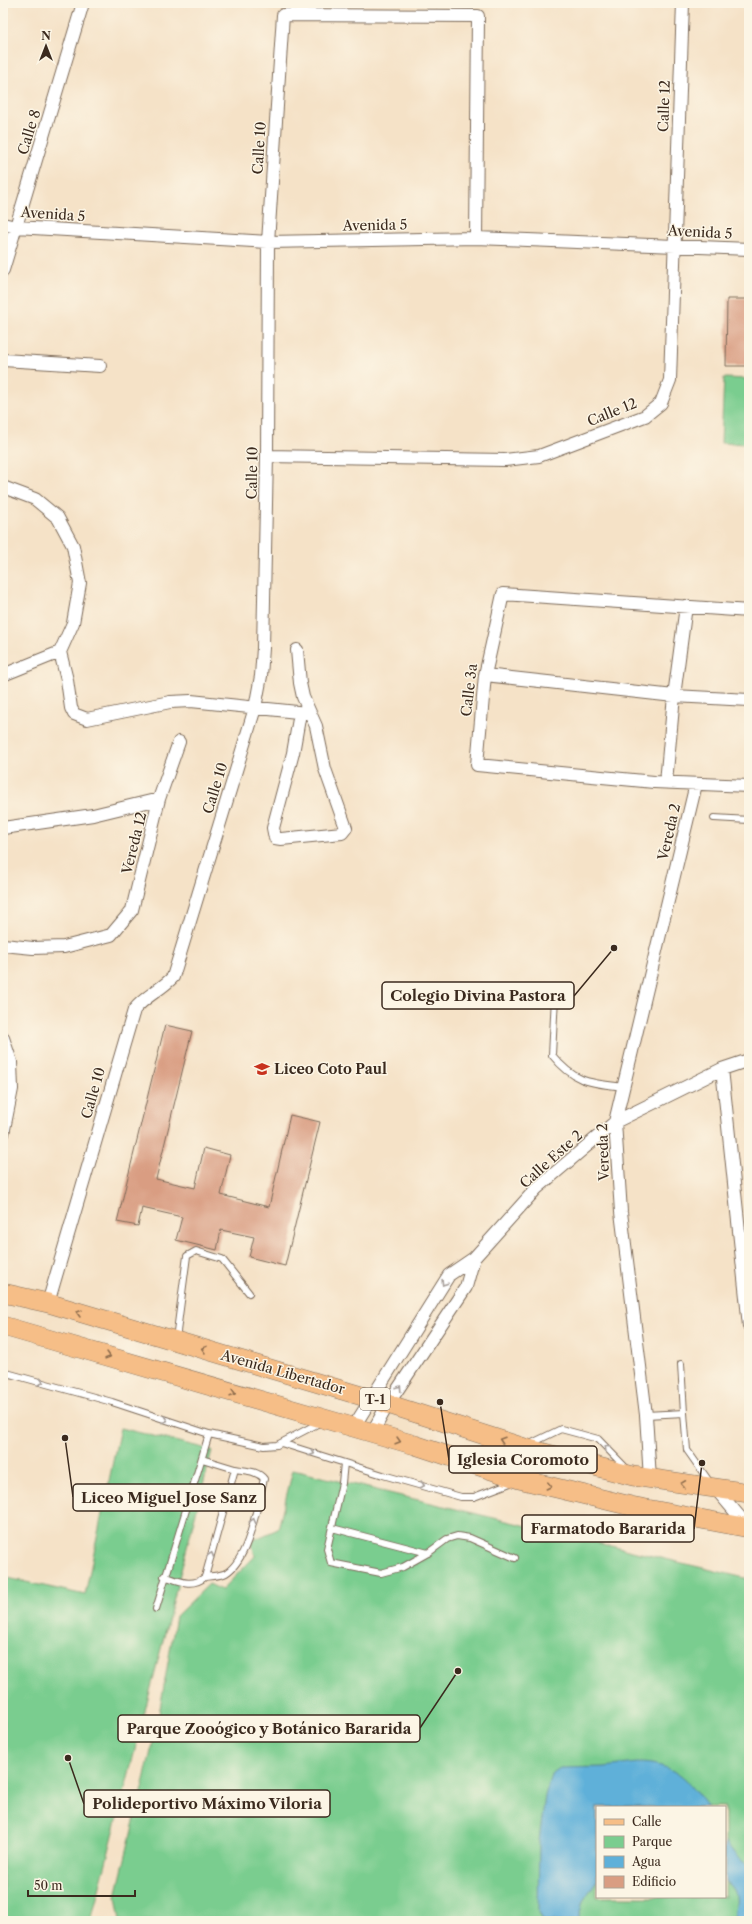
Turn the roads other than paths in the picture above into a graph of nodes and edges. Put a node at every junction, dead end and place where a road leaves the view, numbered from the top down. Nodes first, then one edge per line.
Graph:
1 (83, 3) edge
2 (683, 3) edge
3 (3, 224) edge
4 (16, 227) junction
5 (476, 238) junction
6 (268, 242) junction
7 (674, 245) junction
8 (749, 249) edge
9 (3, 270) edge
10 (3, 360) edge
11 (100, 366) dead end
12 (267, 456) junction
13 (3, 487) edge
14 (686, 606) junction
15 (749, 611) edge
16 (297, 650) dead end
17 (60, 652) junction
18 (3, 675) edge
19 (485, 675) junction
20 (674, 696) junction
21 (749, 700) edge
22 (255, 708) junction
23 (305, 713) junction
24 (179, 742) dead end
25 (666, 782) junction
26 (696, 784) junction
27 (749, 786) edge
28 (159, 800) junction
29 (714, 818) dead end
30 (749, 820) edge
31 (3, 828) edge
32 (3, 945) edge
33 (555, 997) dead end
34 (3, 1038) edge
35 (749, 1060) edge
36 (722, 1069) junction
37 (624, 1087) junction
38 (5, 1119) edge
39 (615, 1122) junction
40 (3, 1134) edge
41 (474, 1258) junction
42 (3, 1293) edge
43 (249, 1293) dead end
44 (48, 1303) junction
45 (3, 1326) edge
46 (749, 1326) edge
47 (176, 1341) junction
48 (681, 1364) dead end
49 (3, 1372) edge
50 (380, 1401) junction
51 (684, 1413) junction
52 (646, 1415) junction
53 (326, 1420) junction
54 (353, 1428) junction
55 (372, 1433) junction
56 (209, 1434) junction
57 (281, 1443) junction
58 (525, 1448) junction
59 (202, 1459) junction
60 (344, 1463) junction
61 (235, 1469) junction
62 (642, 1478) junction
63 (520, 1479) junction
64 (716, 1489) junction
65 (749, 1493) edge
66 (332, 1528) junction
67 (749, 1528) edge
68 (428, 1553) junction
69 (515, 1558) dead end
70 (164, 1576) junction
71 (205, 1577) junction
72 (156, 1609) dead end

1 - 4 street, Calle 8
2 - 7 street, Calle 12
3 - 4 street, Avenida 5
4 - 6 street, Avenida 5
4 - 9 street, Calle 8
5 - 6 street, Avenida 5
5 - 6 street, Calle 10
5 - 7 street, Avenida 5
6 - 12 street, Calle 10
7 - 8 street, Avenida 5
7 - 12 street, Calle 12
10 - 11 street
12 - 22 street, Calle 10
13 - 17 street
14 - 15 street, Calle 3a
14 - 19 street, Calle 3a
14 - 20 street, Vereda 2
16 - 23 street
17 - 18 street
17 - 22 street
19 - 20 street
19 - 25 street, Calle 3a
20 - 21 street
20 - 25 street, Vereda 2
22 - 23 street
22 - 44 street, Calle 10
23 - 23 street
24 - 28 street
25 - 26 street, Calle 3a
26 - 27 street, Calle 3a
26 - 37 street, Vereda 2
28 - 31 street, Vereda 12
28 - 32 street, Vereda 12
29 - 30 lane
33 - 37 lane
34 - 38 street
35 - 36 street, Calle Este 2
36 - 39 street, Calle Este 2
36 - 46 street
37 - 39 street, Vereda 2
38 - 40 street
39 - 41 street, Calle Este 2
39 - 52 street, Vereda 2
50 -> 41 street, Calle Este 2
41 -> 50 street, Calle Este 2
42 - 44 main road, Avenida Libertador / T-1
43 - 47 lane
47 -> 44 main road, Avenida Libertador / T-1
45 -> 53 main road, T-1
50 -> 47 main road, Avenida Libertador / T-1
48 - 51 lane
49 -> 56 lane
50 - 54 street, Calle Este 2
50 - 55 street, Calle Este 2
58 -> 50 main road, Avenida Libertador / T-1
51 - 52 lane
51 - 64 lane
52 - 62 street, Vereda 2
53 - 54 main road, T-1
53 - 57 lane
54 - 55 main road, T-1
55 -> 63 main road, T-1
56 - 57 lane
56 - 59 lane
57 -> 60 lane
58 - 62 main road, Avenida Libertador / T-1
62 -> 58 lane
59 - 61 lane
59 - 70 lane
60 -> 63 lane
60 - 66 lane
71 -> 61 lane
71 -> 61 lane
64 -> 62 main road, Avenida Libertador / T-1
63 -> 67 main road, T-1
64 - 65 main road, Avenida Libertador / T-1
64 - 67 street
66 - 68 lane
66 - 68 lane
68 - 69 lane
70 - 71 lane
70 - 72 lane

